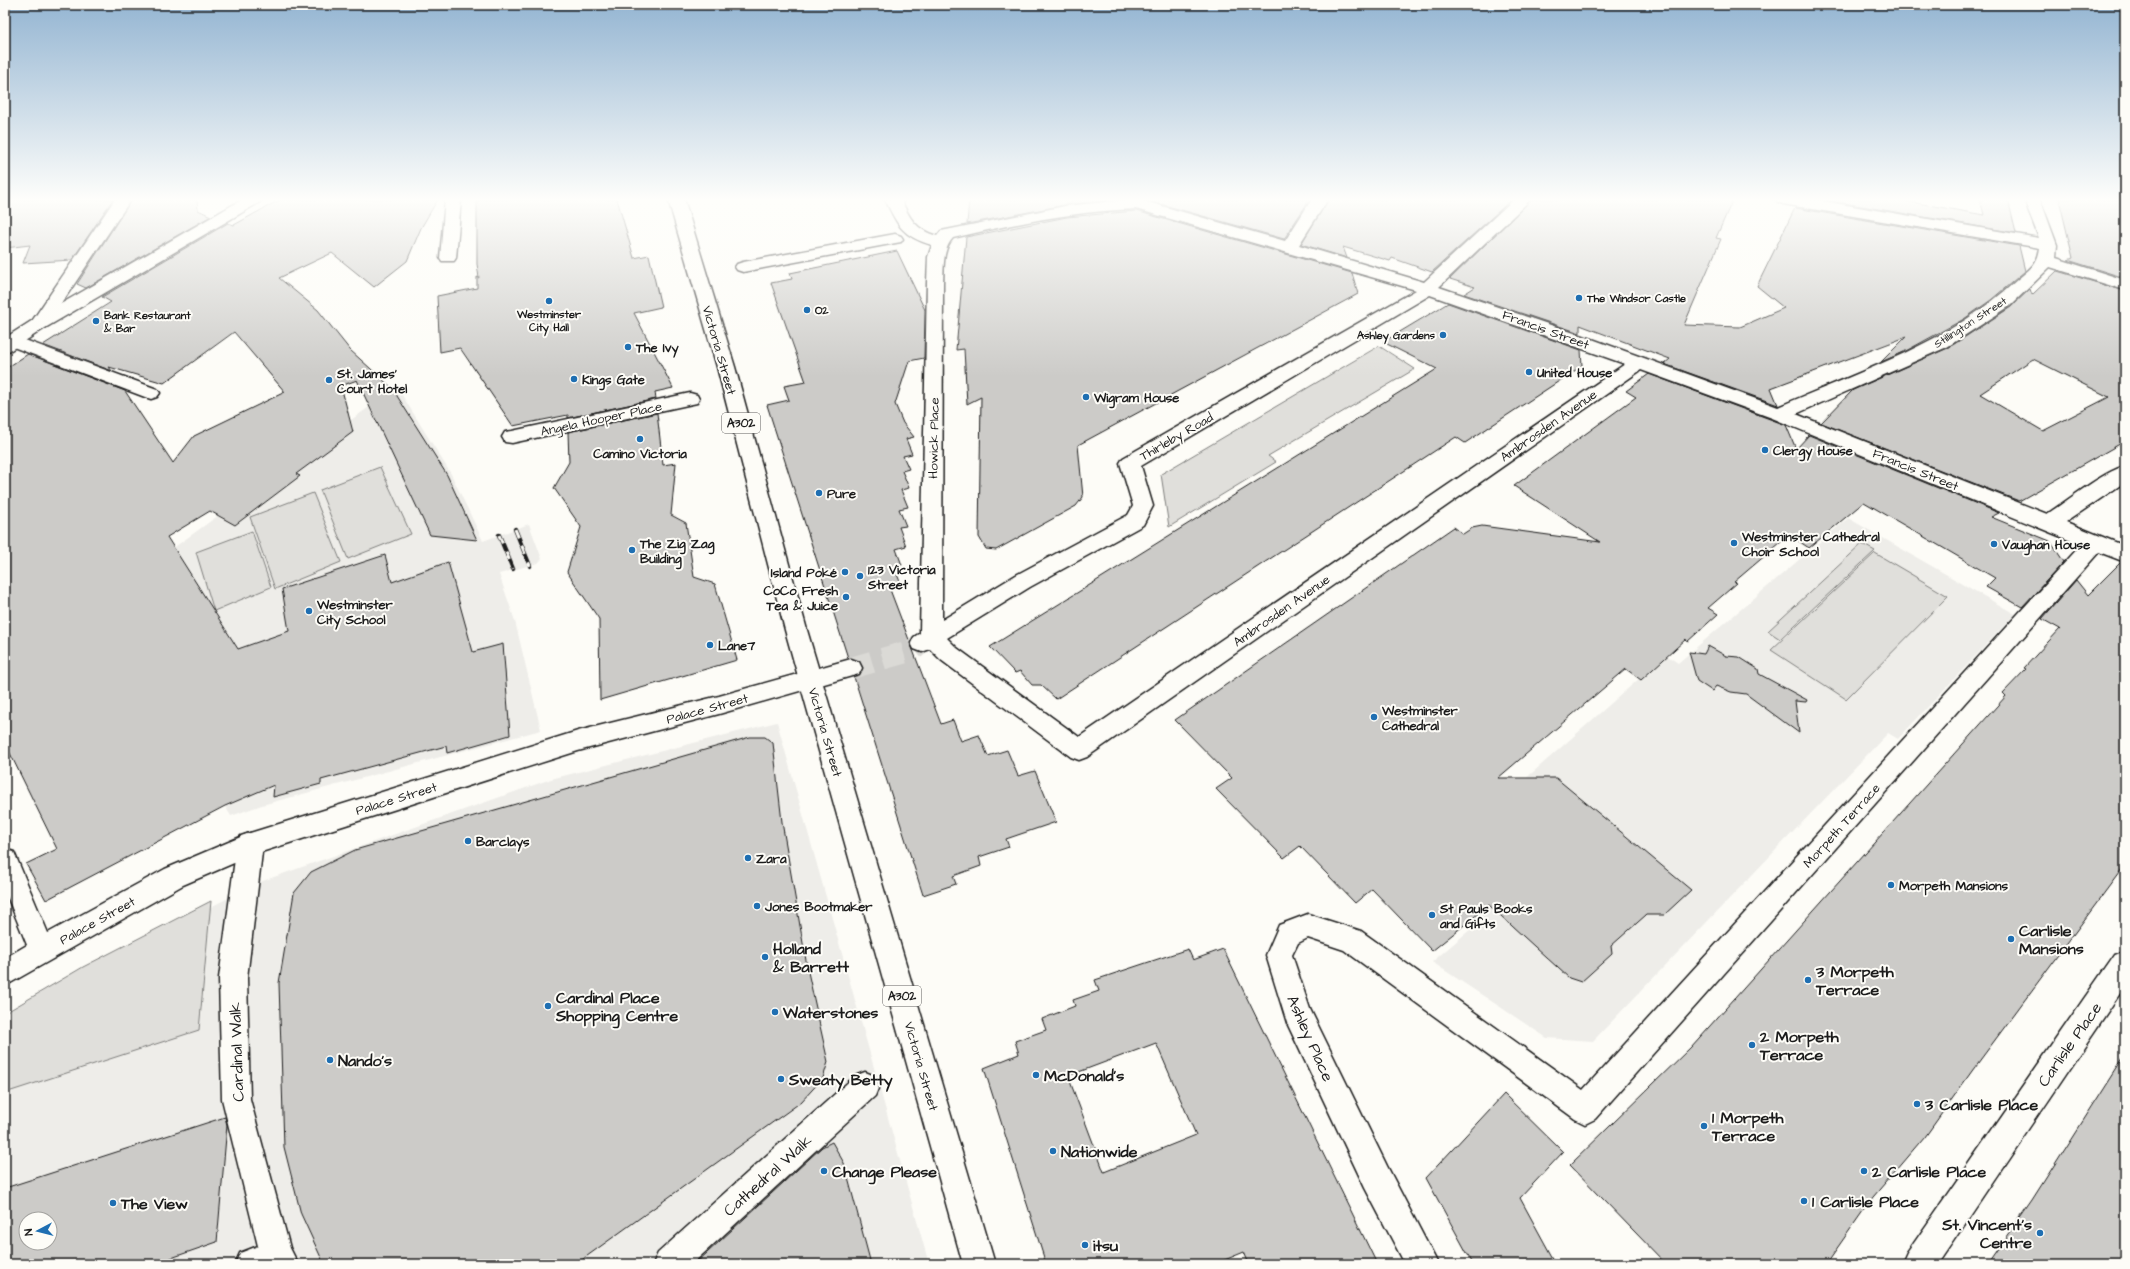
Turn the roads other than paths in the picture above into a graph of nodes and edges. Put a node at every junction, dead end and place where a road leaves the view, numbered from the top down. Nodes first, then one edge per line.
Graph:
1 (83, 258) edge
2 (150, 258) edge
3 (694, 258) edge
4 (791, 258) edge
5 (938, 258) edge
6 (1325, 258) edge
7 (1460, 258) edge
8 (2043, 258) edge
9 (2061, 258) edge
10 (743, 267) dead end
11 (2125, 285) edge
12 (1429, 288) junction
13 (39, 324) junction
14 (9, 344) edge
15 (1638, 363) junction
16 (152, 393) dead end
17 (690, 399) dead end
18 (1779, 414) junction
19 (512, 437) dead end
20 (2125, 473) edge
21 (2051, 522) junction
22 (2096, 542) junction
23 (2125, 554) edge
24 (925, 641) junction
25 (851, 668) tunnel mouth
26 (811, 680) junction
27 (250, 844) junction
28 (5, 860) edge
29 (42, 950) junction
30 (2125, 963) edge
31 (5, 973) edge
32 (865, 1086) dead end
33 (1585, 1109) joint
34 (270, 1261) edge
35 (669, 1264) edge
36 (979, 1264) edge
37 (1422, 1264) edge
38 (1918, 1264) edge

1 - 13 street
2 - 13 street
3 - 26 street, Victoria Street / A302
4 - 10 street
5 - 24 street, Howick Place
6 - 12 street, Francis Street
7 - 12 street
8 - 18 street, Stillington Street
9 - 11 street
12 - 15 street, Francis Street
12 - 24 street, Thirleby Road
13 - 14 street
14 - 16 street
15 - 18 street, Francis Street
15 - 24 street, Ambrosden Avenue
17 - 19 street, Angela Hooper Place
18 - 21 street, Francis Street
20 - 21 street
21 - 22 street, Francis Street
22 - 23 street, Francis Street
22 - 33 street, Morpeth Terrace
25 - 26 street
26 - 27 street, Palace Street
26 - 36 street, Victoria Street / A302
27 - 29 street, Palace Street
27 - 34 street, Cardinal Walk
28 - 29 street
29 - 31 street, Palace Street
30 - 38 street, Carlisle Place
32 - 35 street, Cathedral Walk
33 - 37 street, Ashley Place

